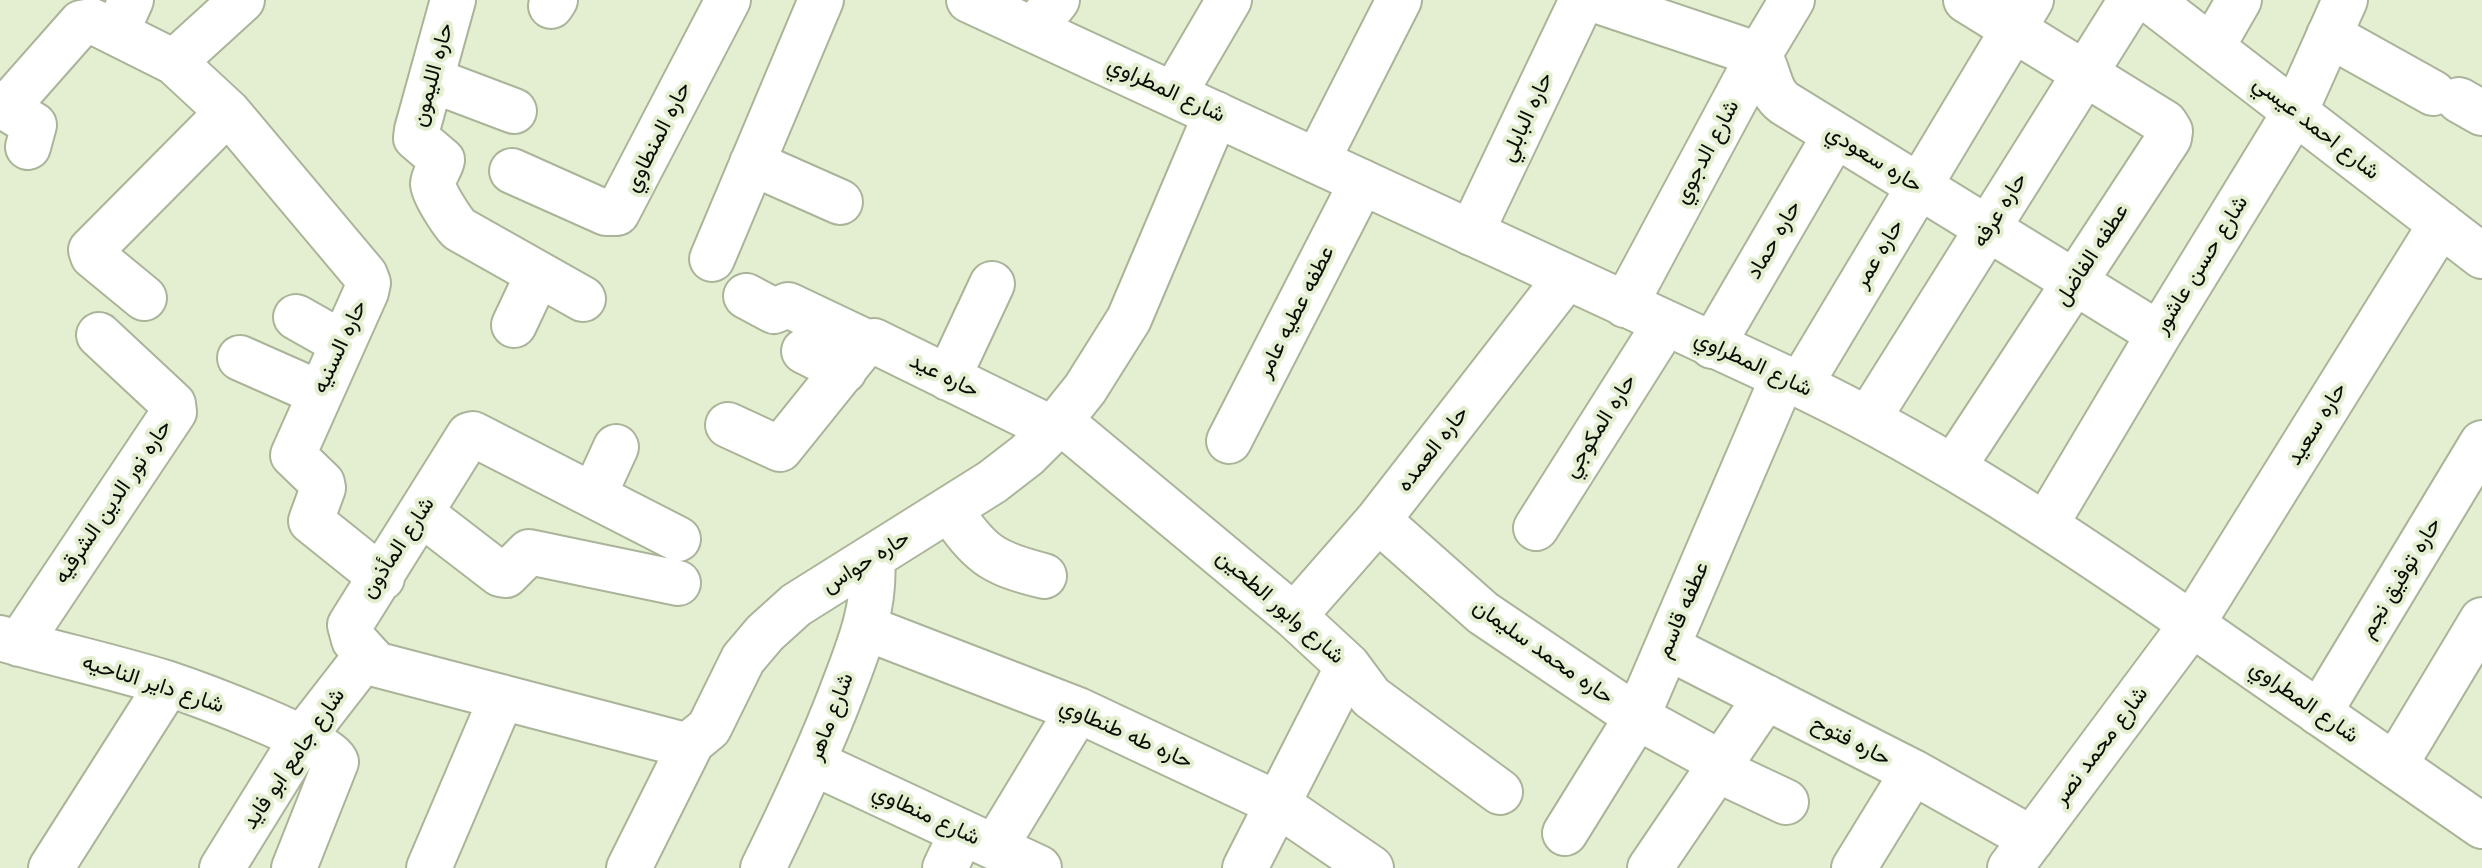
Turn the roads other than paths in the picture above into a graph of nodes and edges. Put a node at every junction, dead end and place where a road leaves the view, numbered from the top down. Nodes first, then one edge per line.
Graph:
1 (242, 0) edge
2 (453, 0) edge
3 (728, 0) edge
4 (821, 0) edge
5 (969, 0) edge
6 (1229, 0) edge
7 (1399, 0) edge
8 (1582, 0) edge
9 (1595, 0) edge
10 (1792, 0) edge
11 (1966, 0) edge
12 (2131, 0) edge
13 (2150, 0) edge
14 (2239, 0) edge
15 (1046, 14) edge
16 (2022, 15) edge
17 (124, 17) edge
18 (2337, 17) edge
19 (2212, 47) junction
20 (1759, 55) junction
21 (174, 62) junction
22 (2085, 73) junction
23 (432, 80) junction
24 (1174, 94) junction
25 (2458, 102) edge
26 (0, 104) edge
27 (514, 111) dead end
28 (228, 112) junction
29 (2295, 112) junction
30 (1216, 114) junction
31 (1835, 135) junction
32 (28, 147) dead end
33 (1317, 161) junction
34 (752, 163) junction
35 (512, 171) dead end
36 (1362, 182) junction
37 (1920, 187) junction
38 (840, 202) dead end
39 (2441, 224) junction
40 (1988, 229) junction
41 (1471, 233) junction
42 (2482, 256) edge
43 (712, 259) dead end
44 (538, 274) junction
45 (1566, 278) junction
46 (2074, 282) junction
47 (992, 284) dead end
48 (746, 296) dead end
49 (144, 298) dead end
50 (583, 299) dead end
51 (1625, 305) junction
52 (296, 317) dead end
53 (1665, 324) junction
54 (514, 325) dead end
55 (2159, 334) junction
56 (99, 335) dead end
57 (342, 343) junction
58 (1712, 346) junction
59 (804, 351) dead end
60 (855, 356) junction
61 (240, 358) dead end
62 (948, 378) junction
63 (1791, 381) junction
64 (319, 393) junction
65 (1868, 419) junction
66 (728, 425) dead end
67 (1056, 425) junction
68 (1229, 441) dead end
69 (2482, 443) edge
70 (616, 447) dead end
71 (1954, 466) junction
72 (594, 495) junction
73 (949, 509) junction
74 (422, 514) junction
75 (1378, 520) junction
76 (2046, 524) junction
77 (1536, 528) dead end
78 (678, 539) dead end
79 (872, 558) junction
80 (1044, 576) dead end
81 (382, 578) junction
82 (678, 583) dead end
83 (1294, 616) junction
84 (2482, 620) edge
85 (2192, 624) junction
86 (866, 628) junction
87 (10, 641) edge
88 (1667, 647) junction
89 (374, 662) junction
90 (1348, 666) junction
91 (168, 684) junction
92 (502, 697) junction
93 (1766, 697) junction
94 (1078, 710) junction
95 (2319, 713) junction
96 (1637, 717) junction
97 (303, 737) junction
98 (692, 742) junction
99 (814, 763) junction
100 (2395, 765) junction
101 (1720, 767) junction
102 (1913, 772) junction
103 (1500, 792) dead end
104 (1786, 802) dead end
105 (1276, 803) junction
106 (2482, 826) edge
107 (1565, 833) dead end
108 (967, 849) edge
109 (2021, 853) edge
110 (51, 868) edge
111 (222, 868) edge
112 (294, 868) edge
113 (429, 868) edge
114 (629, 868) edge
115 (763, 868) edge
116 (1039, 868) edge
117 (1245, 868) edge
118 (1369, 868) edge
119 (1650, 868) edge
120 (1854, 868) edge

1 - 21 street
2 - 23 street, حاره الليمون
3 - 35 street, حاره المنطاوي
4 - 34 street
5 - 15 street, شارع المطراوي
6 - 24 street
7 - 33 street
8 - 41 street, حاره البابلي
9 - 20 street
10 - 20 street, شارع الدجوي
11 - 16 street
12 - 22 street, حاره عرفه
13 - 19 street, شارع احمد عيسي
14 - 19 street
15 - 24 street, شارع المطراوي
16 - 22 street
16 - 37 street, حاره عمر
17 - 21 street, حاره السنيه
17 - 26 street, حاره السنيه
18 - 25 street
18 - 29 street, شارع حسن عاشور
19 - 29 street, شارع احمد عيسي
20 - 31 street, حاره سعودي
20 - 51 street, شارع الدجوي
21 - 28 street, حاره السنيه
22 - 40 street, حاره عرفه
22 - 46 street, عطفه الفاضل
23 - 27 street
23 - 44 street, حاره الليمون
24 - 30 street, شارع المطراوي
26 - 32 street
28 - 49 street
28 - 57 street, حاره السنيه
29 - 39 street, شارع احمد عيسي
29 - 55 street, شارع حسن عاشور
30 - 33 street, شارع المطراوي
30 - 67 street, حاره حواس
31 - 37 street, حاره سعودي
31 - 58 street, حاره حماد
33 - 36 street, شارع المطراوي
34 - 38 street
34 - 43 street
36 - 41 street, شارع المطراوي
36 - 68 street, عطفه عطيه عامر
37 - 40 street, حاره سعودي
37 - 63 street, حاره عمر
39 - 42 street, شارع احمد عيسي
39 - 85 street, حاره سعيد
40 - 46 street, حاره سعودي
40 - 65 street, حاره عرفه
41 - 45 street, شارع المطراوي
44 - 50 street, حاره الليمون
44 - 54 street
45 - 51 street, شارع المطراوي
45 - 75 street, حاره العمده
46 - 55 street, حاره سعودي
46 - 71 street, عطفه الفاضل
47 - 62 street
48 - 60 street
51 - 53 street, شارع المطراوي
52 - 57 street
53 - 58 street, شارع المطراوي
53 - 77 street, حاره المكوجي
55 - 76 street, شارع حسن عاشور
56 - 87 street, حاره نور الدين الشرقيه
57 - 64 street, حاره السنيه
58 - 63 street, شارع المطراوي
59 - 60 street, حاره عيد
60 - 62 street, حاره عيد
60 - 66 street
61 - 64 street
62 - 67 street, حاره عيد
63 - 65 street, شارع المطراوي
63 - 88 street, عطفه قاسم
64 - 81 street, حاره السنيه
65 - 71 street, شارع المطراوي
67 - 73 street, حاره حواس
67 - 83 street, شارع وابور الطحين
69 - 95 street, حاره توفيق نجم
70 - 72 street
71 - 76 street, شارع المطراوي
72 - 74 street, شارع المأذون
72 - 78 street
73 - 79 street, حاره حواس
73 - 80 street
74 - 81 street, شارع المأذون
74 - 82 street
75 - 83 street, حاره العمده
75 - 96 street, حاره محمد سليمان
76 - 85 street, شارع المطراوي
79 - 86 street, شارع ماهر
79 - 98 street, حاره حواس
81 - 89 street, شارع المأذون
83 - 90 street, شارع وابور الطحين
84 - 100 street
85 - 95 street, شارع المطراوي
85 - 109 street, شارع محمد نصر
86 - 94 street, حاره طه طنطاوي
86 - 99 street, شارع ماهر
87 - 91 street, شارع داير الناحيه
88 - 93 street, حاره فتوح
88 - 96 street, عطفه قاسم
89 - 92 street
89 - 97 street, شارع جامع ابو فايد
90 - 103 street, شارع وابور الطحين
90 - 105 street
91 - 97 street, شارع داير الناحيه
91 - 110 street
92 - 98 street
92 - 113 street
93 - 101 street
93 - 102 street, حاره فتوح
94 - 105 street, حاره طه طنطاوي
94 - 108 street
95 - 100 street, شارع المطراوي
96 - 101 street, حاره محمد سليمان
96 - 107 street, عطفه قاسم
97 - 111 street, شارع جامع ابو فايد
97 - 112 street, شارع داير الناحيه
98 - 114 street, حاره حواس
99 - 108 street, شارع منطاوي
99 - 115 street, شارع ماهر
100 - 106 street, شارع المطراوي
101 - 104 street, حاره محمد سليمان
101 - 119 street
102 - 109 street, حاره فتوح
102 - 120 street
105 - 117 street
105 - 118 street, حاره طه طنطاوي
108 - 116 street, شارع منطاوي

